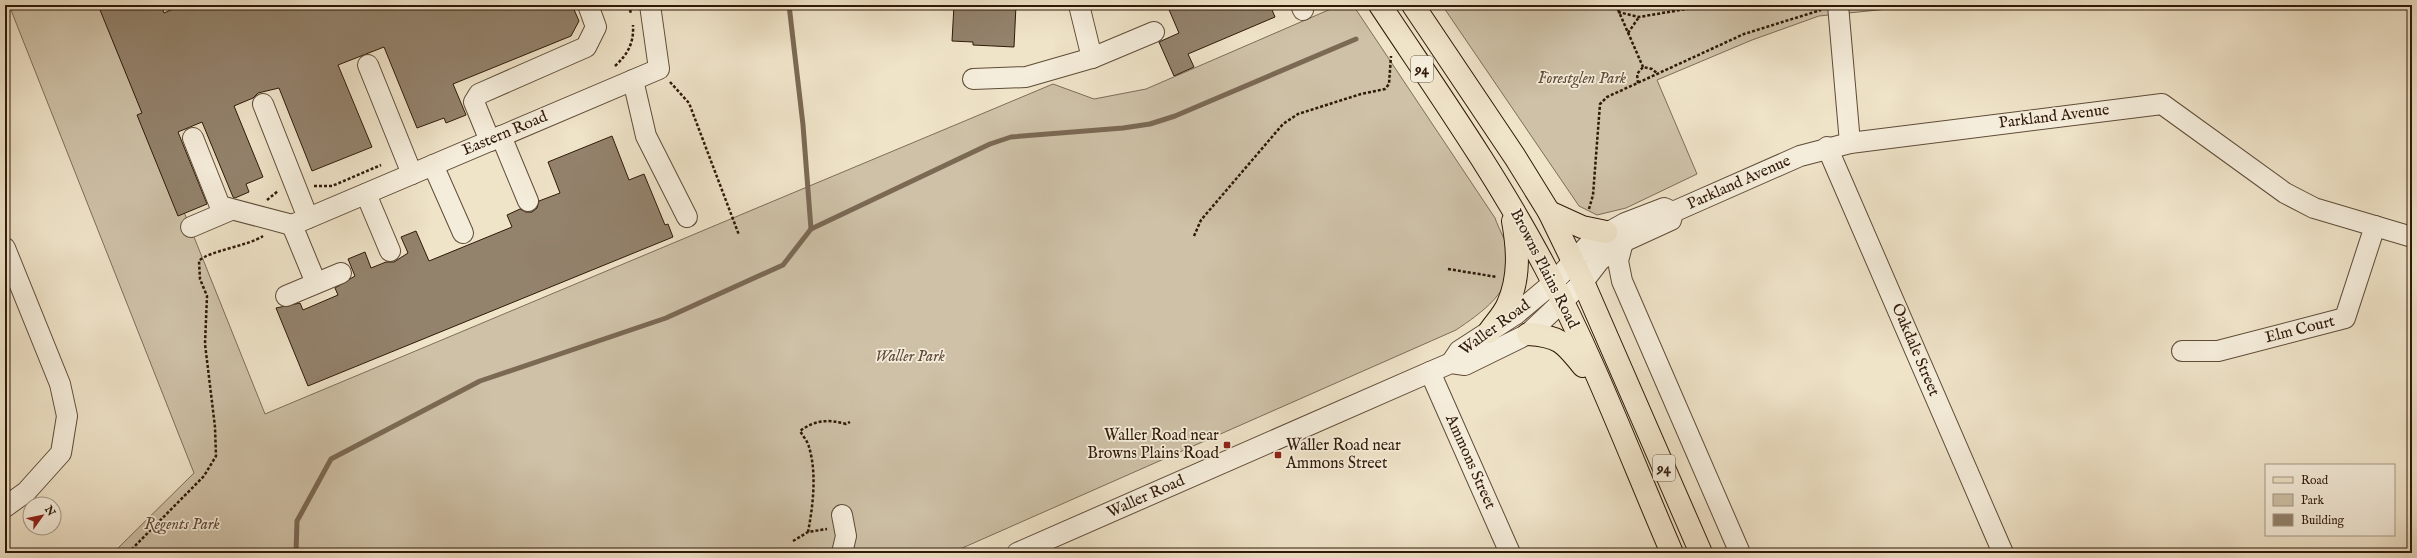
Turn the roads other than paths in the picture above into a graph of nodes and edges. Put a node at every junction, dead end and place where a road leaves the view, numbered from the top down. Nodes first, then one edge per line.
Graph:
1 (588, 5) edge
2 (650, 5) edge
3 (1079, 5) edge
4 (1380, 5) edge
5 (1413, 5) edge
6 (1838, 6) edge
7 (1154, 32) dead end
8 (1092, 58) junction
9 (368, 65) dead end
10 (973, 79) dead end
11 (633, 80) junction
12 (262, 104) dead end
13 (192, 138) dead end
14 (496, 138) junction
15 (1850, 143) junction
16 (1827, 147) junction
17 (432, 165) junction
18 (412, 174) junction
19 (366, 194) junction
20 (528, 200) dead end
21 (1510, 204) junction
22 (231, 210) junction
23 (1549, 212) junction
24 (687, 217) dead end
25 (300, 222) junction
26 (2376, 226) junction
27 (191, 227) dead end
28 (463, 233) dead end
29 (1615, 237) junction
30 (2412, 237) edge
31 (5, 248) edge
32 (390, 251) dead end
33 (1573, 260) junction
34 (341, 273) dead end
35 (1583, 282) junction
36 (316, 283) junction
37 (1558, 292) junction
38 (286, 296) dead end
39 (1489, 332) junction
40 (1528, 334) junction
41 (2182, 351) dead end
42 (1451, 363) junction
43 (1430, 372) junction
44 (1601, 389) junction
45 (5, 507) edge
46 (843, 521) road end
47 (842, 553) edge
48 (1017, 553) edge
49 (1510, 553) edge
50 (1672, 553) edge
51 (1701, 553) edge
52 (1740, 553) edge
53 (2004, 553) edge

1 - 14 street
2 - 11 street, Eastern Road
3 - 8 street
4 - 21 main road, Browns Plains Road / 94
5 - 23 main road, Browns Plains Road / 94
6 - 15 street
7 - 8 street
8 - 10 street
9 - 18 street
11 - 14 street, Eastern Road
11 - 24 street
12 - 25 street
13 - 22 street
14 - 17 street, Eastern Road
14 - 20 street
15 - 16 street, Parkland Avenue
15 - 26 street, Parkland Avenue
16 - 29 street, Parkland Avenue
16 - 53 street, Oakdale Street
17 - 18 street, Eastern Road
17 - 28 street
18 - 19 street, Eastern Road
19 - 25 street, Eastern Road
19 - 32 street
21 - 37 main road, Browns Plains Road / 94
21 - 39 main road
22 - 25 street
22 - 27 street
23 - 29 main road
23 - 33 main road, Browns Plains Road / 94
25 - 36 street
26 - 30 street, Parkland Avenue
26 - 41 street, Elm Court
29 - 33 street, Parkland Avenue
29 - 35 street, Parkland Avenue
29 - 52 street
31 - 45 street
33 - 35 main road, Browns Plains Road / 94
33 - 37 street, Waller Road
34 - 36 street
35 - 37 street, Waller Road
35 - 51 main road, Browns Plains Road / 94
36 - 38 street
37 - 39 street, Waller Road
37 - 40 street, Waller Road
37 - 44 main road, Browns Plains Road / 94
39 - 42 street, Waller Road
40 - 42 street, Waller Road
40 - 44 main road
42 - 43 street, Waller Road
43 - 48 street, Waller Road
43 - 49 street, Ammons Street
44 - 50 main road, Browns Plains Road / 94
46 - 47 street

